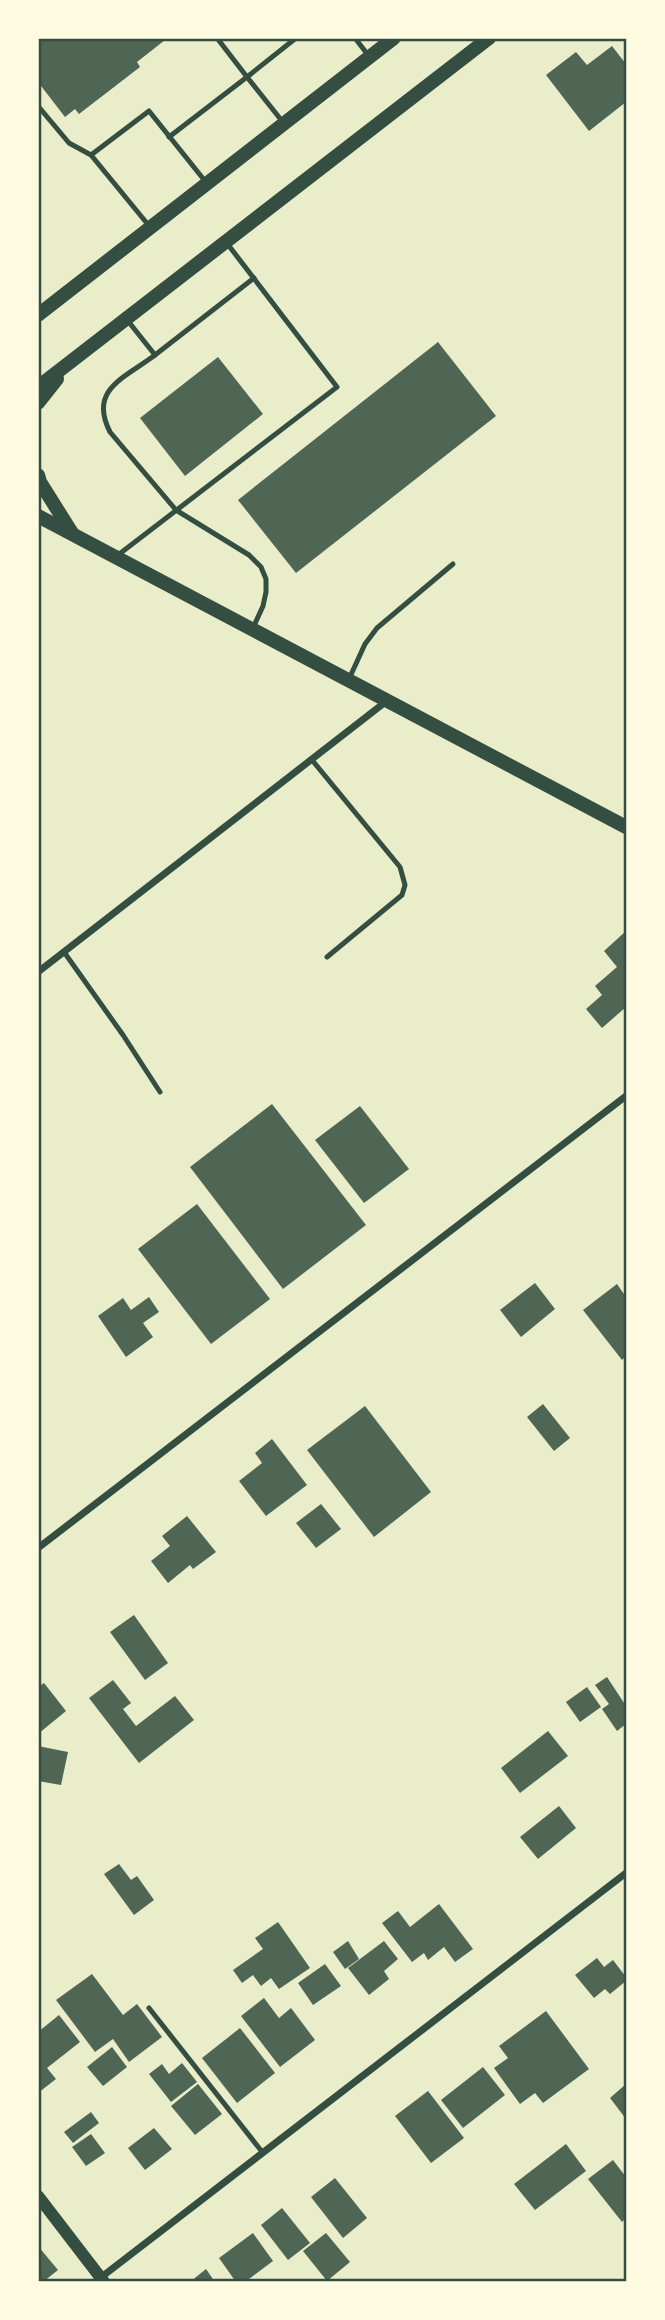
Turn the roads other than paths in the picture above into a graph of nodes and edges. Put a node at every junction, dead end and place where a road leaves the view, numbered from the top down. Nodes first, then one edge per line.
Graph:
1 (217, 38) edge
2 (296, 38) edge
3 (355, 38) edge
4 (394, 38) edge
5 (489, 38) edge
6 (370, 57) junction
7 (247, 77) junction
8 (38, 106) edge
9 (284, 124) junction
10 (169, 137) junction
11 (91, 155) junction
12 (207, 184) junction
13 (150, 227) junction
14 (226, 242) junction
15 (254, 278) junction
16 (39, 312) edge
17 (126, 319) junction
18 (155, 355) junction
19 (69, 363) junction
20 (38, 387) edge
21 (38, 403) edge
22 (38, 475) edge
23 (176, 510) junction
24 (38, 516) edge
25 (73, 534) junction
26 (116, 557) junction
27 (453, 564) dead end
28 (253, 628) junction
29 (349, 679) junction
30 (388, 699) junction
31 (312, 760) junction
32 (626, 827) edge
33 (64, 952) junction
34 (327, 957) dead end
35 (38, 972) edge
36 (160, 1093) dead end
37 (626, 1096) edge
38 (38, 1548) edge
39 (626, 1873) edge
40 (149, 2008) dead end
41 (263, 2153) junction
42 (38, 2196) edge
43 (100, 2280) edge

1 - 7 lane
2 - 7 lane
3 - 6 lane
4 - 6 main road
5 - 14 main road
6 - 9 main road
7 - 9 lane
7 - 10 lane
8 - 11 lane
9 - 12 main road
10 - 11 lane
10 - 12 lane
11 - 13 lane
12 - 13 main road
13 - 16 main road
14 - 15 lane
14 - 17 main road
15 - 18 lane
15 - 23 lane
17 - 18 lane
17 - 19 main road
18 - 23 lane
19 - 20 main road
19 - 21 main road
22 - 25 main road
23 - 26 lane
23 - 28 lane
24 - 25 main road
25 - 26 main road
26 - 28 main road
27 - 29 lane
28 - 29 main road
29 - 30 main road
30 - 31 street
30 - 32 main road
31 - 33 street
31 - 34 lane
33 - 35 street
33 - 36 lane
37 - 38 street
39 - 41 street
40 - 41 lane
41 - 43 street
42 - 43 street

